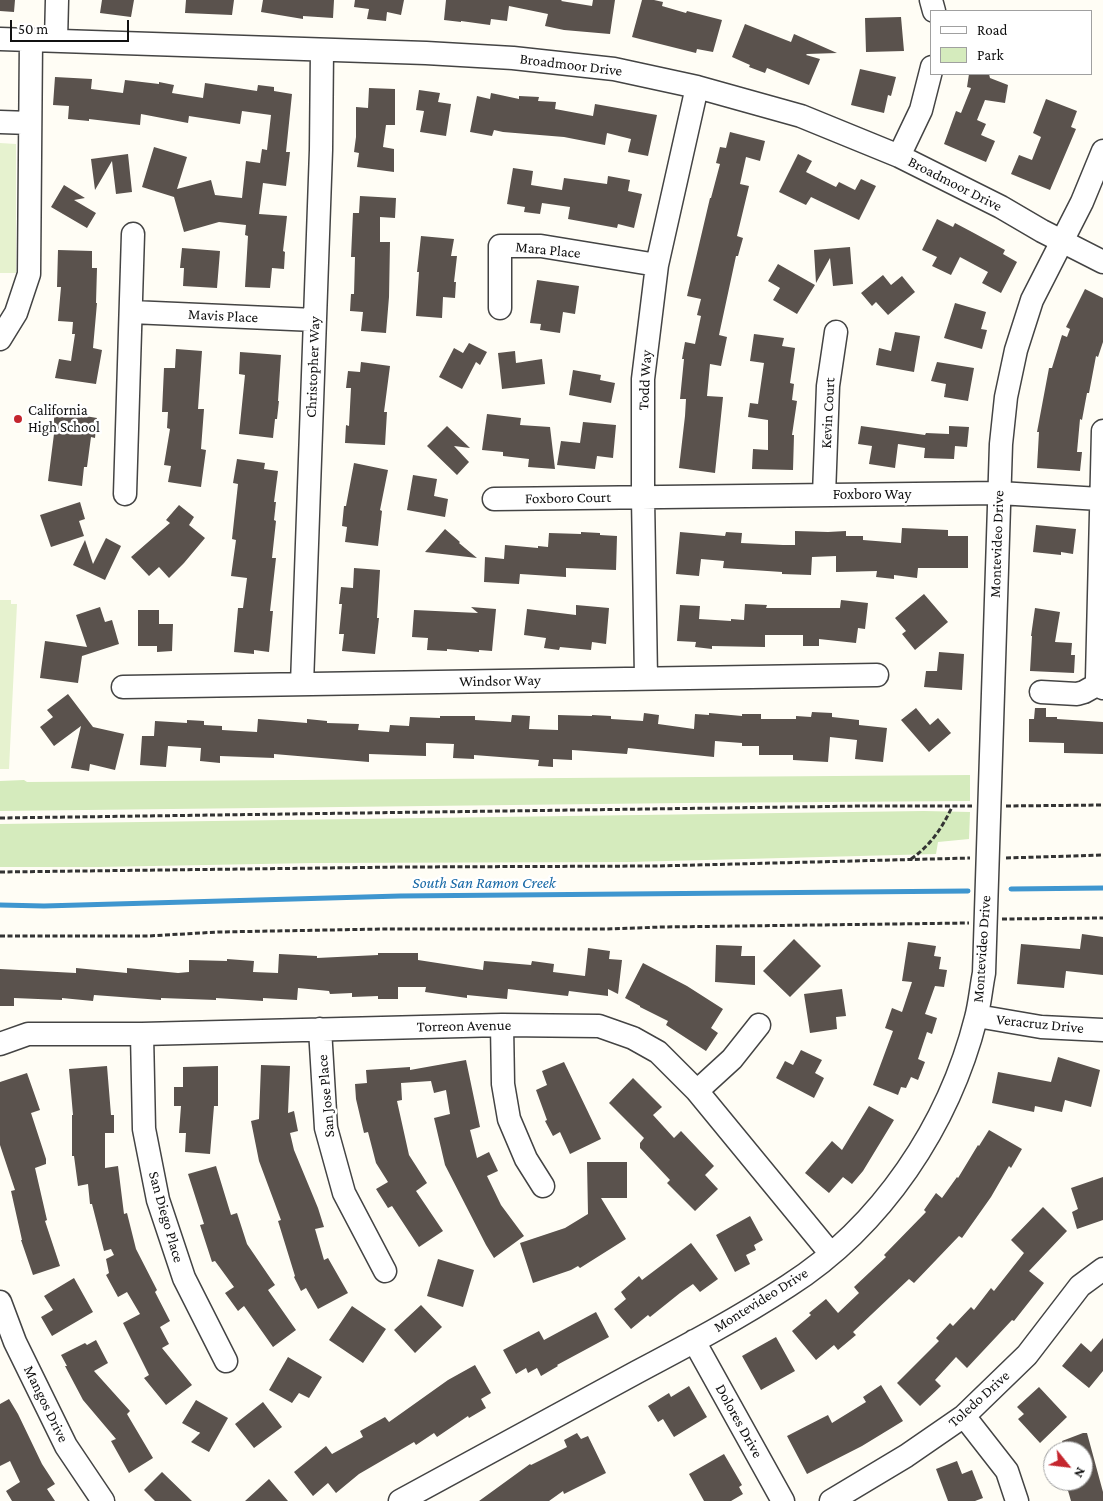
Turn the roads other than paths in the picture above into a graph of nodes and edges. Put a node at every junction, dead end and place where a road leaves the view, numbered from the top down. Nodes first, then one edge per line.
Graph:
1 (57, 0) edge
2 (0, 39) edge
3 (31, 40) junction
4 (56, 41) junction
5 (322, 50) junction
6 (930, 75) edge
7 (697, 87) junction
8 (0, 122) edge
9 (30, 123) junction
10 (1103, 151) edge
11 (899, 156) junction
12 (133, 234) dead end
13 (1062, 242) junction
14 (1103, 262) edge
15 (657, 265) junction
16 (500, 308) dead end
17 (131, 312) junction
18 (315, 320) junction
19 (836, 332) dead end
20 (0, 339) edge
21 (1103, 431) edge
22 (999, 493) junction
23 (125, 494) dead end
24 (824, 494) junction
25 (643, 497) junction
26 (1100, 498) junction
27 (494, 500) dead end
28 (877, 675) dead end
29 (646, 678) junction
30 (302, 684) junction
31 (123, 686) dead end
32 (1101, 686) edge
33 (1041, 692) dead end
34 (977, 1016) junction
35 (759, 1025) dead end
36 (502, 1026) junction
37 (320, 1029) junction
38 (1103, 1030) edge
39 (142, 1034) junction
40 (0, 1044) edge
41 (697, 1091) junction
42 (543, 1186) dead end
43 (831, 1254) junction
44 (1103, 1269) edge
45 (385, 1271) dead end
46 (0, 1302) edge
47 (694, 1341) junction
48 (8, 1345) edge
49 (226, 1361) dead end
50 (964, 1416) junction
51 (104, 1501) edge
52 (400, 1501) edge
53 (783, 1501) edge
54 (832, 1501) edge
55 (1017, 1501) edge

1 - 4 street
2 - 3 street, Broadmoor Drive
3 - 4 street, Broadmoor Drive
3 - 9 street
4 - 5 street, Broadmoor Drive
5 - 7 street, Broadmoor Drive
5 - 18 street, Christopher Way
6 - 11 street
7 - 11 street, Broadmoor Drive
7 - 15 street, Todd Way
8 - 9 street
9 - 20 street
10 - 13 street, Montevideo Drive
11 - 13 street, Broadmoor Drive
12 - 17 street
13 - 14 street, Broadmoor Drive
13 - 22 street, Montevideo Drive
15 - 16 street, Mara Place
15 - 25 street, Todd Way
17 - 18 street, Mavis Place
17 - 23 street
18 - 30 street, Christopher Way
19 - 24 street, Kevin Court
21 - 26 street
22 - 24 street, Foxboro Way
22 - 26 street, Foxboro Way
22 - 34 street, Montevideo Drive
24 - 25 street, Foxboro Way
25 - 27 street, Foxboro Court
25 - 29 street, Todd Way
26 - 32 street
28 - 29 street, Windsor Way
29 - 30 street, Windsor Way
30 - 31 street, Windsor Way
32 - 33 street
34 - 38 street, Veracruz Drive
34 - 43 street, Montevideo Drive
35 - 41 street
36 - 37 street, Torreon Avenue
36 - 41 street, Torreon Avenue
36 - 42 street
37 - 39 street, Torreon Avenue
37 - 45 street, San Jose Place
39 - 40 street, Torreon Avenue
39 - 49 street, San Diego Place
41 - 43 street, Torreon Avenue
43 - 47 street, Montevideo Drive
44 - 50 street, Toledo Drive
46 - 48 street, Mangos Drive
47 - 52 street, Montevideo Drive
47 - 53 street, Dolores Drive
48 - 51 street, Mangos Drive
50 - 54 street, Toledo Drive
50 - 55 street

